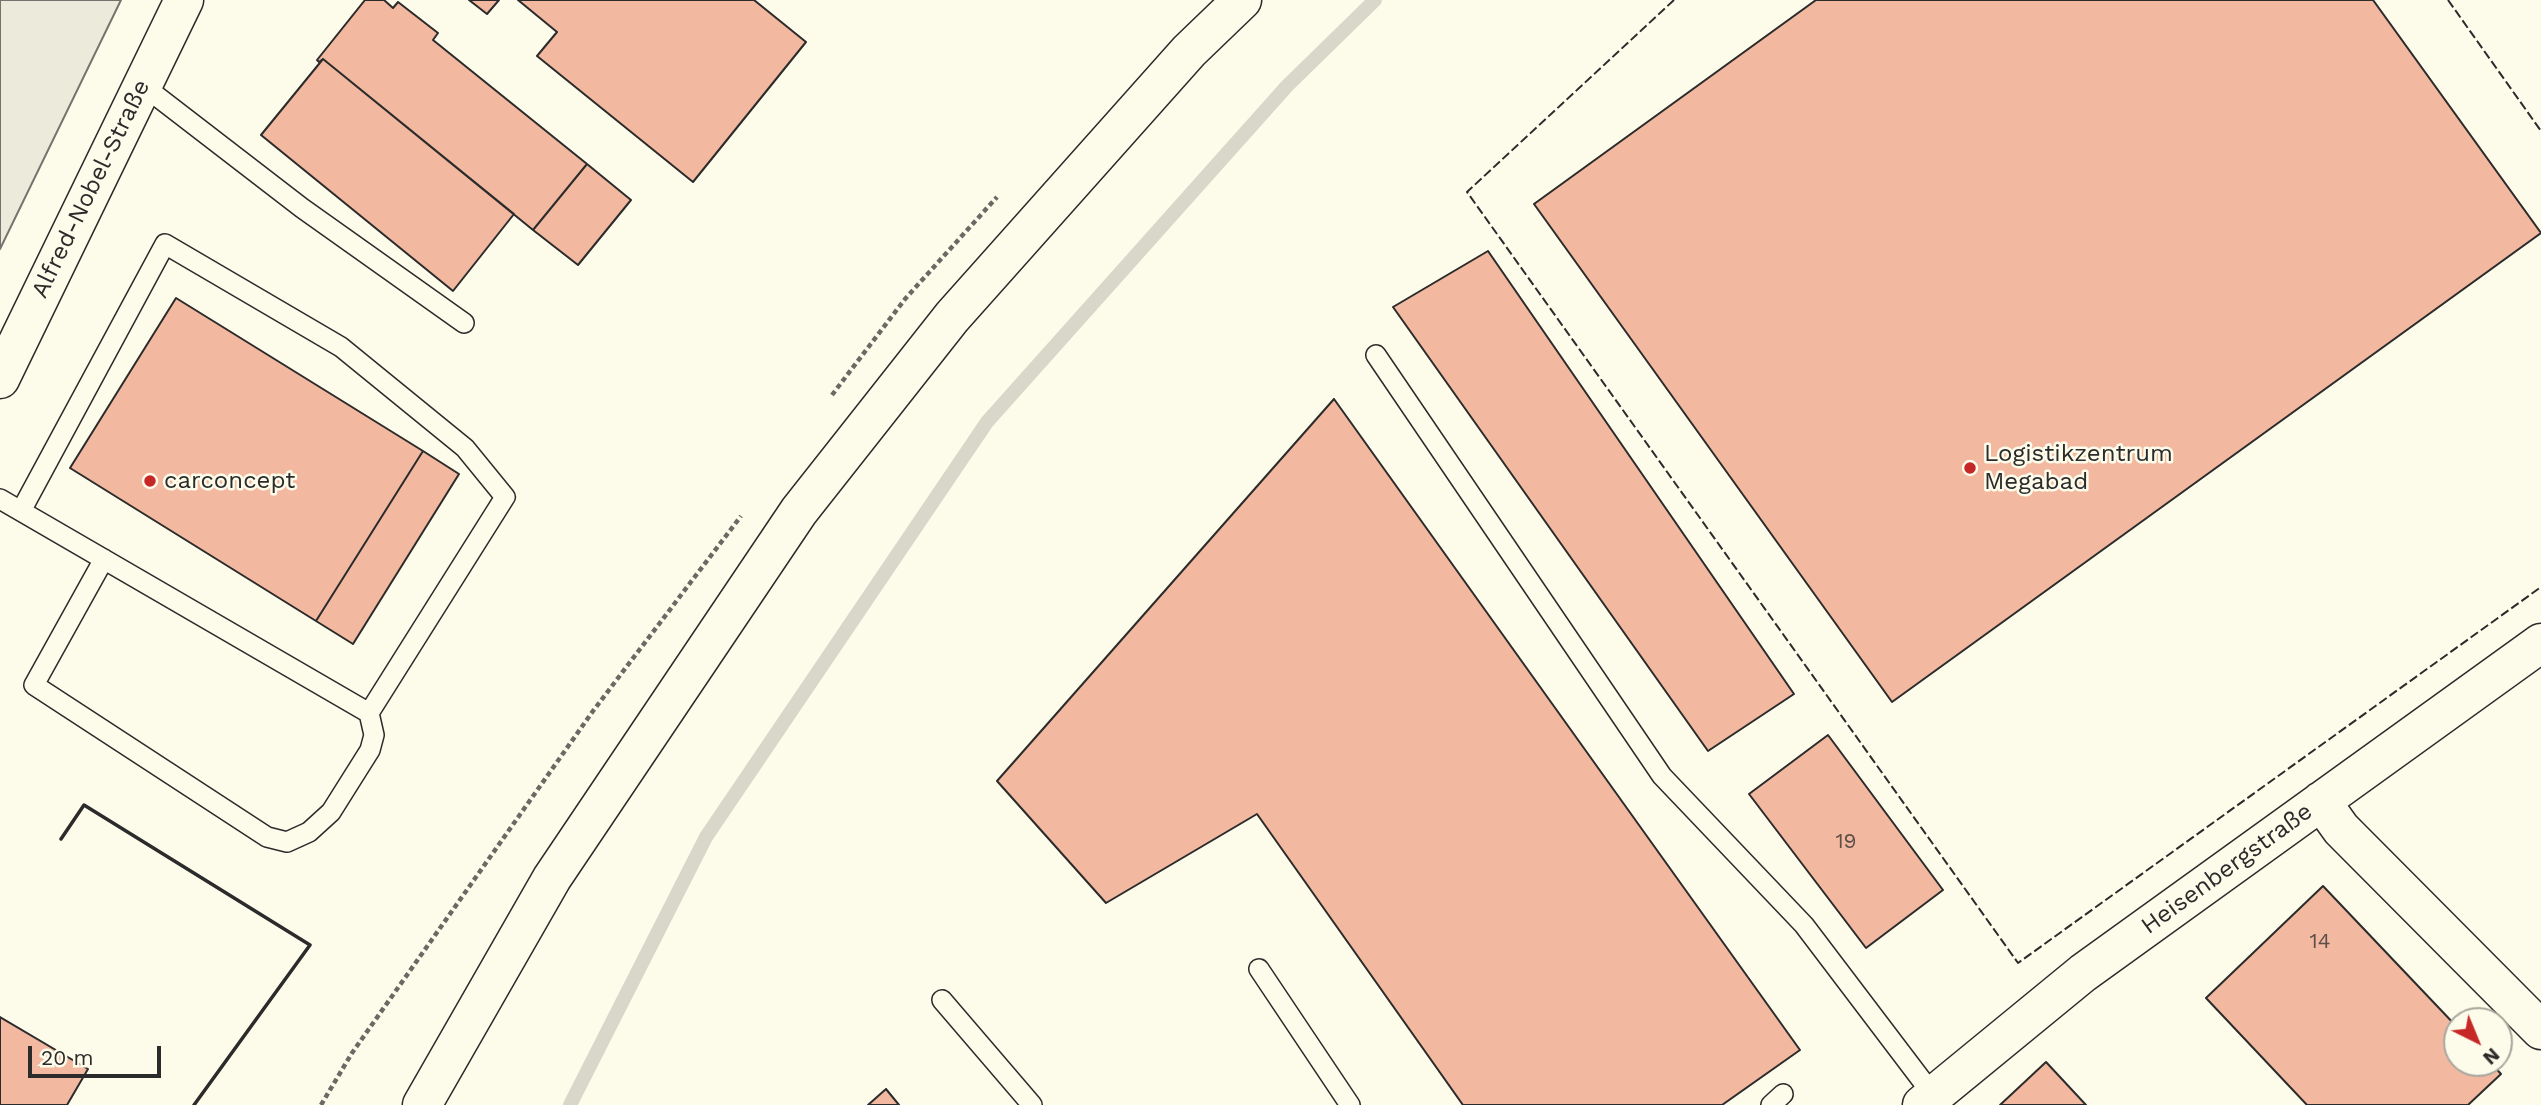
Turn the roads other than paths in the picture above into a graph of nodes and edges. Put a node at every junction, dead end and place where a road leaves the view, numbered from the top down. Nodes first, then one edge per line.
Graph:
1 (184, 0) edge
2 (1242, 0) edge
3 (141, 84) junction
4 (464, 323) dead end
5 (1376, 355) dead end
6 (0, 379) edge
7 (0, 499) edge
8 (21, 511) junction
9 (104, 559) junction
10 (2541, 643) edge
11 (369, 713) junction
12 (2321, 801) junction
13 (1259, 969) dead end
14 (942, 1000) dead end
15 (2541, 1030) edge
16 (1927, 1100) edge
17 (422, 1105) edge
18 (1032, 1105) edge
19 (1350, 1105) edge

1 - 3 street, Alfred-Nobel-Straße
2 - 17 street
3 - 4 lane
3 - 6 street, Alfred-Nobel-Straße
5 - 16 lane
7 - 8 lane
8 - 9 lane
8 - 11 lane
9 - 11 lane
9 - 11 lane
10 - 12 street, Heisenbergstraße
12 - 15 street
12 - 16 street, Heisenbergstraße
13 - 19 lane
14 - 18 lane

